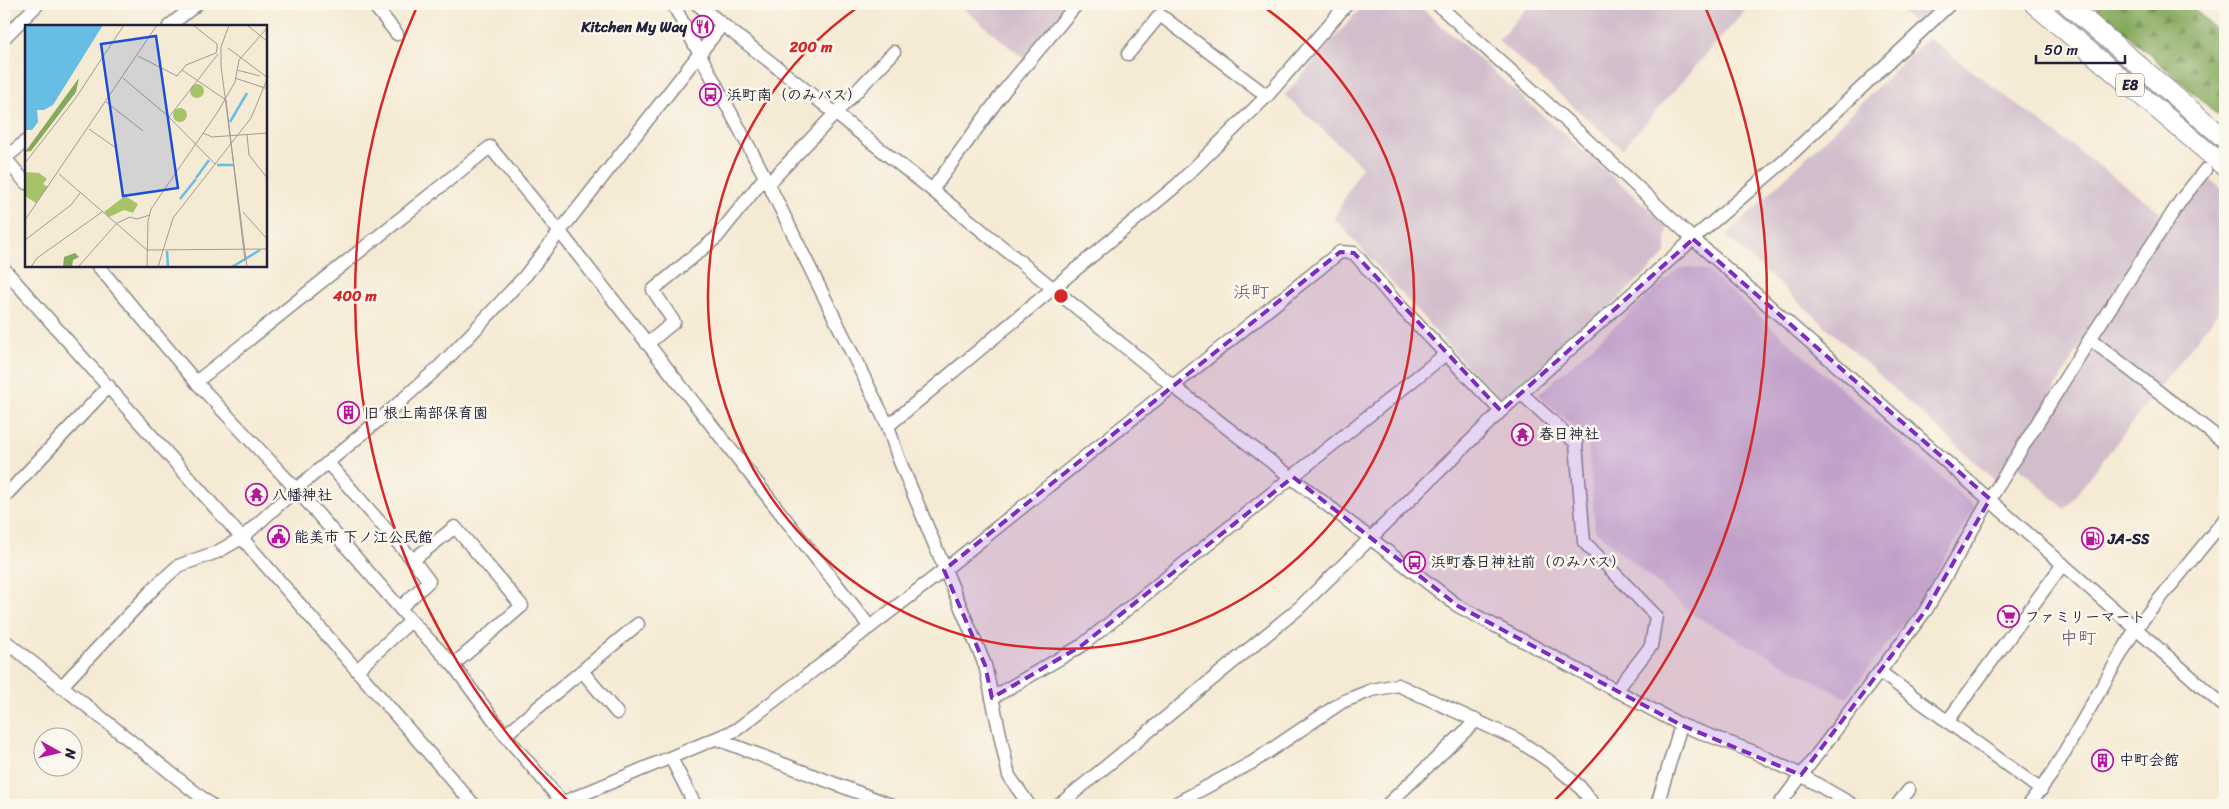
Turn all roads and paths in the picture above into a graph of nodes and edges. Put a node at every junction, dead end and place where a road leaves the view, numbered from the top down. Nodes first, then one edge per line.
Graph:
1 (38, 4) edge
2 (197, 4) edge
3 (373, 4) edge
4 (673, 4) edge
5 (1077, 4) edge
6 (1347, 4) edge
7 (1437, 4) edge
8 (1950, 4) edge
9 (2034, 4) edge
10 (2067, 4) edge
11 (702, 5) edge
12 (170, 25) edge
13 (722, 25) junction
14 (397, 34) dead end
15 (4, 38) edge
16 (894, 52) dead end
17 (698, 54) junction
18 (1128, 54) dead end
19 (1267, 96) junction
20 (836, 114) junction
21 (2225, 139) edge
22 (25, 142) edge
23 (4, 158) edge
24 (2225, 166) edge
25 (2205, 170) dead end
26 (766, 181) junction
27 (25, 182) edge
28 (932, 190) junction
29 (560, 232) junction
30 (1693, 239) junction
31 (100, 268) edge
32 (4, 269) edge
33 (1054, 290) junction
34 (2090, 339) junction
35 (647, 344) junction
36 (1447, 353) junction
37 (196, 382) junction
38 (109, 386) junction
39 (1173, 386) junction
40 (1522, 394) junction
41 (1501, 411) junction
42 (888, 426) junction
43 (2225, 443) edge
44 (328, 463) junction
45 (1293, 477) junction
46 (296, 489) junction
47 (4, 497) edge
48 (1990, 499) junction
49 (2225, 519) edge
50 (242, 538) junction
51 (1369, 539) junction
52 (413, 560) junction
53 (2063, 564) junction
54 (944, 570) junction
55 (400, 608) junction
56 (411, 620) junction
57 (638, 624) dead end
58 (870, 627) junction
59 (2136, 628) junction
60 (4, 640) edge
61 (453, 666) junction
62 (356, 670) junction
63 (582, 671) junction
64 (1880, 672) junction
65 (61, 687) junction
66 (1616, 691) junction
67 (992, 698) junction
68 (2225, 707) edge
69 (616, 713) dead end
70 (1477, 720) junction
71 (1947, 722) junction
72 (1681, 725) junction
73 (505, 735) junction
74 (717, 739) junction
75 (671, 758) junction
76 (1802, 775) junction
77 (1909, 790) dead end
78 (2041, 790) junction
79 (560, 804) edge
80 (211, 805) edge
81 (474, 805) edge
82 (695, 805) edge
83 (891, 805) edge
84 (1029, 805) edge
85 (1059, 805) edge
86 (1173, 805) edge
87 (1388, 805) edge
88 (1594, 805) edge
89 (1657, 805) edge
90 (1779, 805) edge
91 (1853, 805) edge
92 (1897, 805) edge
93 (2028, 805) edge

1 - 15 street
2 - 12 street
3 - 14 street
4 - 17 street
5 - 28 street
6 - 19 street
7 - 30 street
8 - 30 street
9 - 24 highway, E8
10 - 21 highway, E8
11 - 13 street
13 - 17 street
13 - 20 street
16 - 20 street
17 - 26 street
17 - 29 street
18 - 19 street
19 - 33 street
20 - 26 street
20 - 28 street
22 - 23 street
23 - 27 street
25 - 34 street
26 - 35 street
26 - 42 street
28 - 33 street
29 - 35 street
29 - 37 street
29 - 44 street
30 - 40 street
30 - 48 street
31 - 37 street
32 - 38 street
33 - 39 street
33 - 42 street
34 - 43 street
34 - 48 street
35 - 58 street
36 - 39 street
36 - 41 street
36 - 45 street
37 - 46 street
38 - 47 street
38 - 50 street
39 - 45 street
39 - 54 street
40 - 41 street
40 - 66 street
41 - 51 street
42 - 54 street
44 - 46 street
44 - 52 street
45 - 51 street
45 - 67 street
46 - 50 street
46 - 55 street
48 - 53 street
48 - 64 street
49 - 59 street
50 - 62 street
50 - 65 street
51 - 66 street
51 - 85 street
52 - 55 street
52 - 61 street
53 - 59 street
53 - 71 street
54 - 58 street
54 - 67 street
55 - 56 street
56 - 61 street
56 - 62 street
57 - 63 street
58 - 74 street
59 - 68 street
59 - 78 street
60 - 65 street
61 - 73 street
62 - 81 street
63 - 69 street
63 - 73 street
64 - 71 street
64 - 76 street
65 - 80 street
66 - 72 street
67 - 84 street
70 - 86 street
70 - 87 street
70 - 88 street
71 - 78 street
72 - 76 street
72 - 89 street
73 - 79 street
74 - 75 street
74 - 83 street
75 - 79 street
75 - 82 street
76 - 90 street
76 - 91 street
77 - 92 street
78 - 93 street

